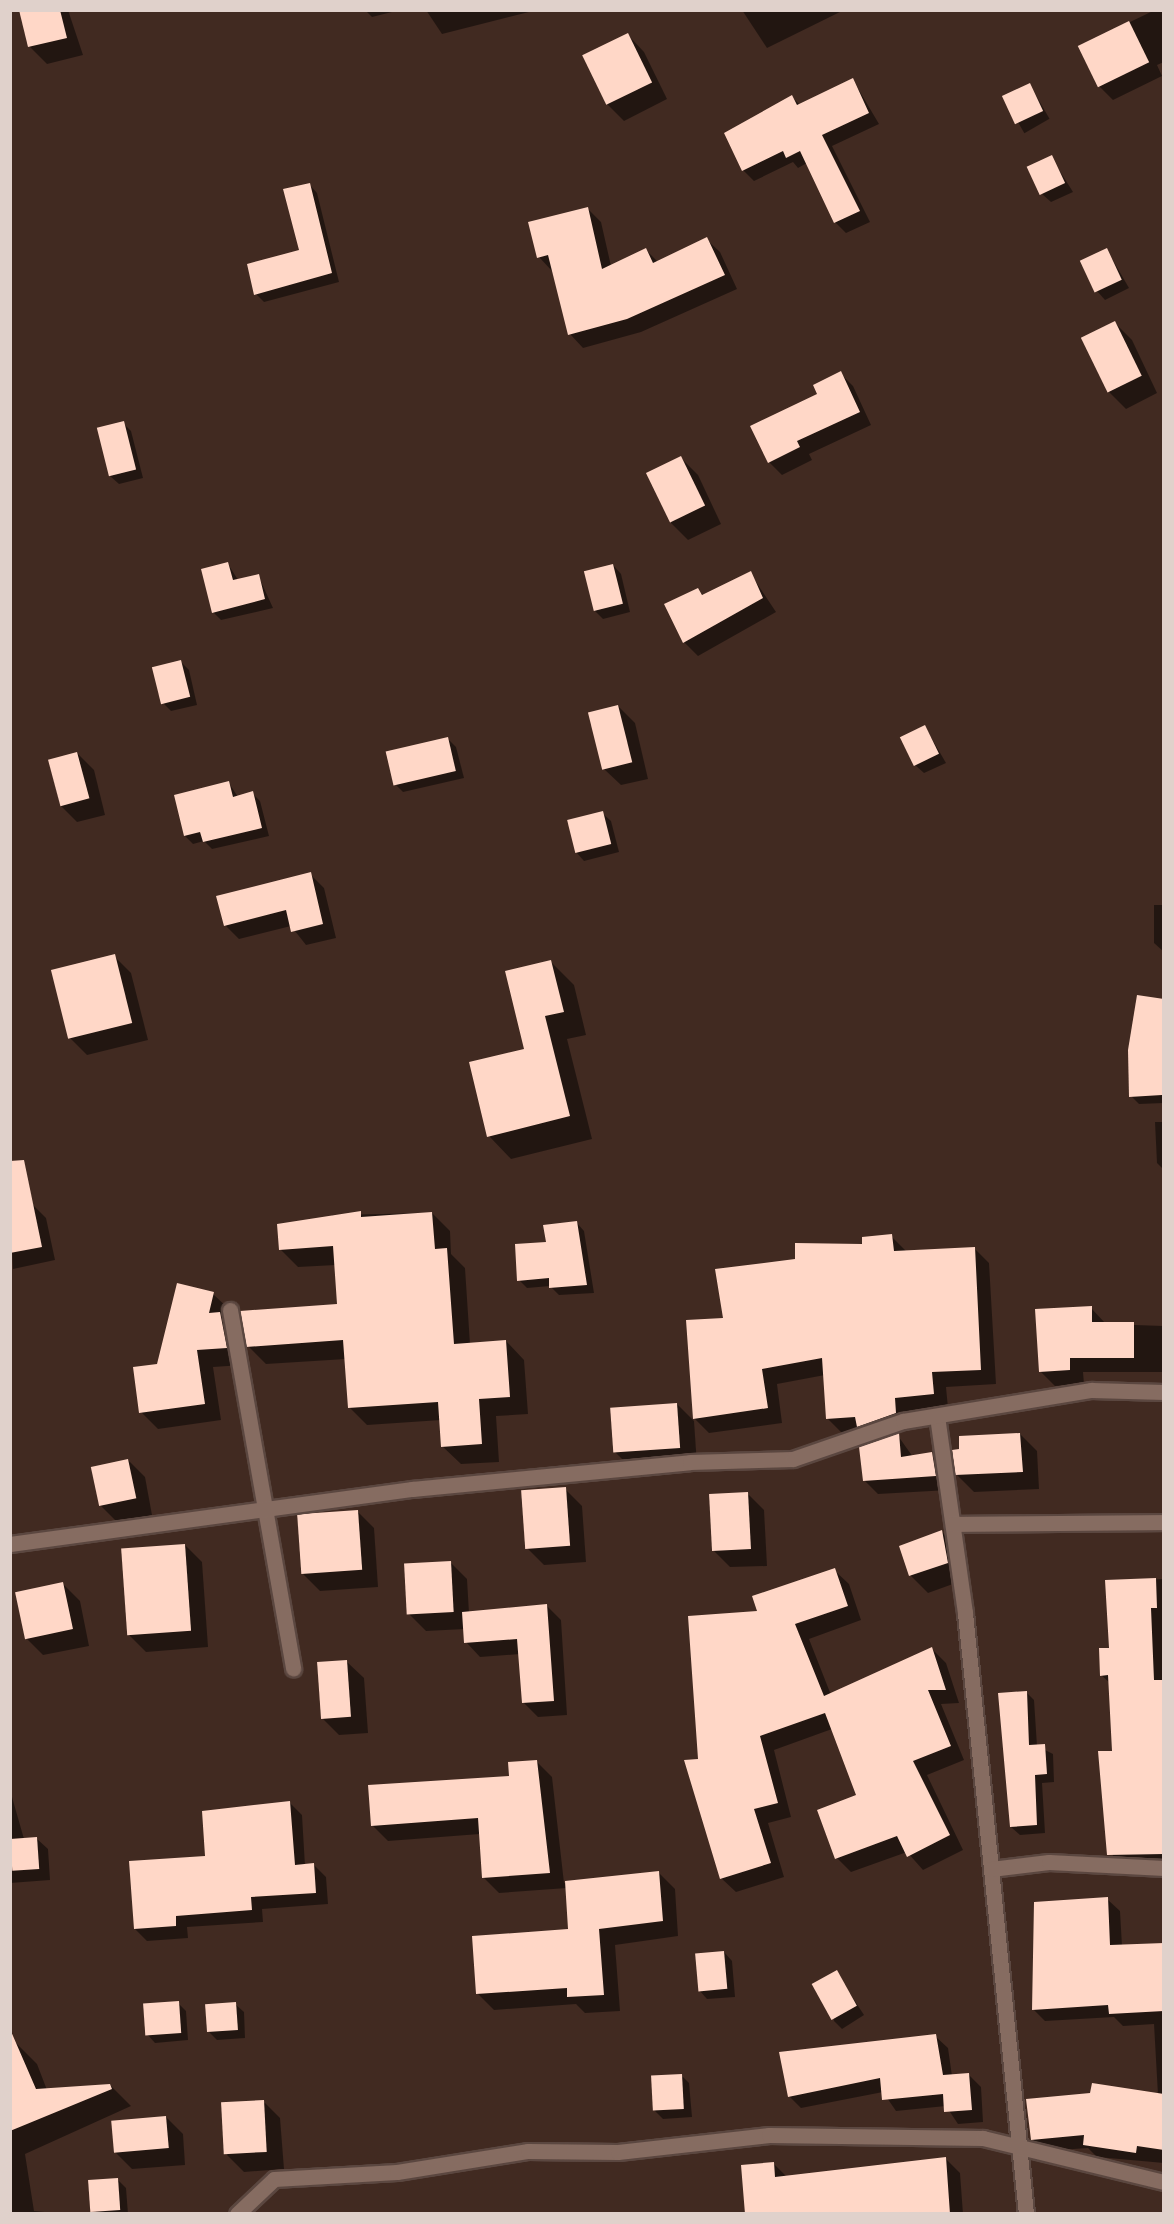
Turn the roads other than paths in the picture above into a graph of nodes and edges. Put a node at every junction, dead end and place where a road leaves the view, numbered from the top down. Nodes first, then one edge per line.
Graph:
1 (230, 1310) dead end
2 (1164, 1392) edge
3 (938, 1416) junction
4 (263, 1506) junction
5 (1164, 1522) edge
6 (953, 1524) junction
7 (10, 1544) edge
8 (293, 1668) dead end
9 (1164, 1868) edge
10 (991, 1869) junction
11 (1023, 2149) junction
12 (1164, 2182) edge
13 (237, 2214) edge
14 (1026, 2214) edge

1 - 4 street
2 - 3 street
3 - 4 street
3 - 6 street
4 - 7 street
4 - 8 street
5 - 6 street
6 - 10 street
9 - 10 street
10 - 11 street
11 - 12 street
11 - 13 street
11 - 14 street

